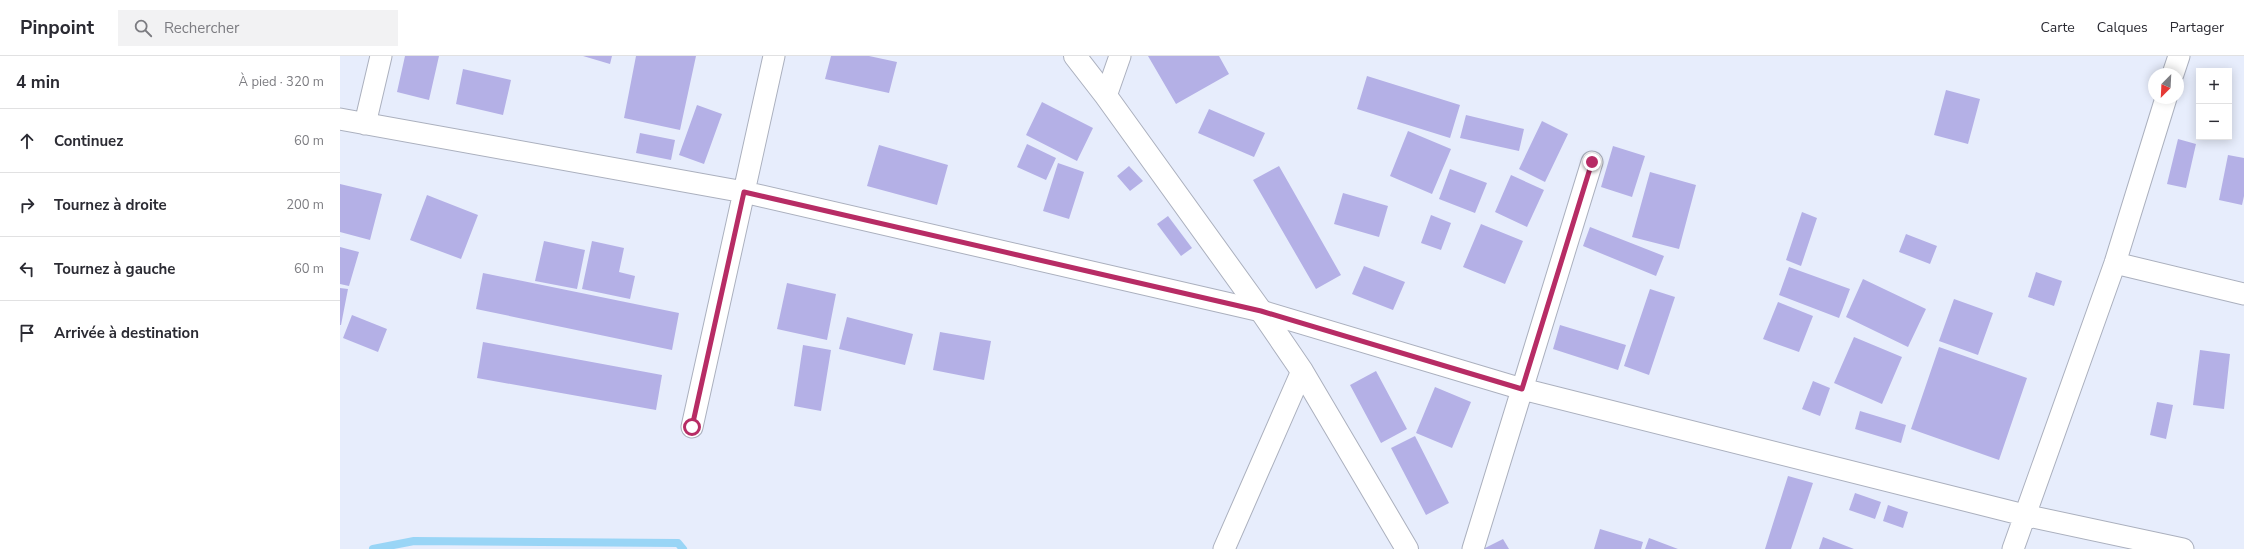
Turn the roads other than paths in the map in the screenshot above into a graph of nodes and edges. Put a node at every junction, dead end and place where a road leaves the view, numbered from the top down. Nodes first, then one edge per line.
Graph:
1 (381, 56) edge
2 (774, 56) edge
3 (1075, 56) edge
4 (1120, 56) edge
5 (2179, 56) edge
6 (2175, 68) edge
7 (1106, 96) junction
8 (2164, 104) edge
9 (340, 119) edge
10 (365, 124) junction
11 (1592, 162) dead end
12 (744, 192) junction
13 (2115, 263) junction
14 (2244, 294) edge
15 (1261, 311) junction
16 (1302, 371) junction
17 (1522, 389) junction
18 (692, 427) dead end
19 (2024, 515) junction
20 (1224, 549) edge
21 (1408, 549) edge
22 (1472, 549) edge
23 (2013, 549) edge
24 (2183, 549) edge

1 - 10 street
2 - 12 street
3 - 7 main road
4 - 7 street
5 - 6 street
7 - 15 main road
8 - 13 street
9 - 10 street
10 - 12 street
11 - 17 street
12 - 15 street
12 - 18 street
13 - 14 street
13 - 19 street
15 - 16 main road
15 - 17 street
16 - 20 street
16 - 21 main road
17 - 19 street
17 - 22 street
19 - 23 street
19 - 24 street

